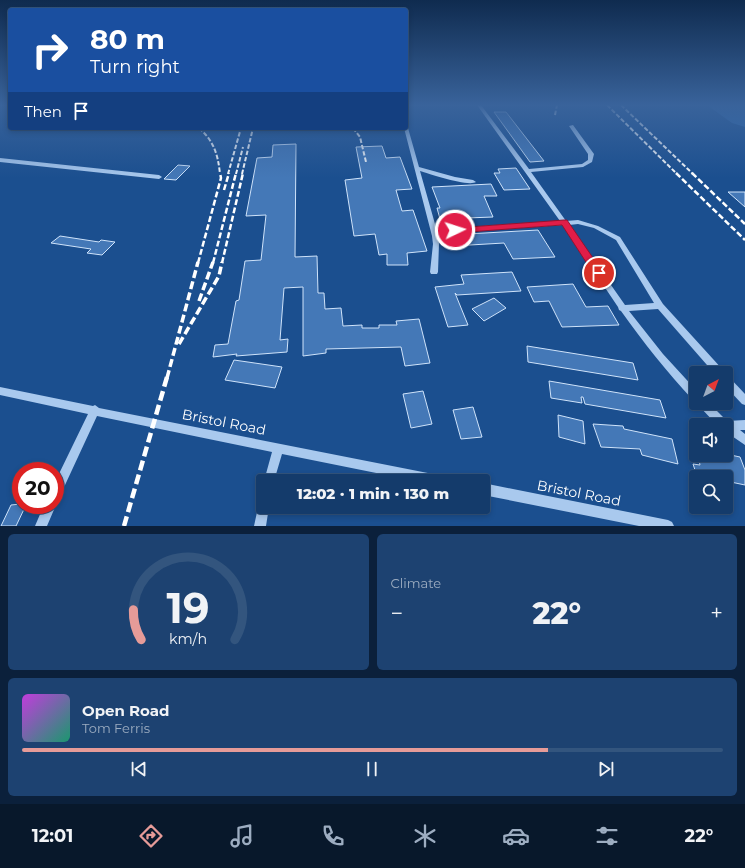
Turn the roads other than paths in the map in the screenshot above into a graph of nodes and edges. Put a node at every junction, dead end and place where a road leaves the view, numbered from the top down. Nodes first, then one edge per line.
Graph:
1 (406, 130) edge
2 (496, 130) edge
3 (574, 130) edge
4 (0, 160) edge
5 (416, 168) junction
6 (526, 171) junction
7 (159, 177) dead end
8 (472, 182) dead end
9 (564, 222) junction
10 (435, 236) junction
11 (434, 272) dead end
12 (660, 306) junction
13 (622, 308) junction
14 (714, 366) edge
15 (733, 388) edge
16 (689, 390) edge
17 (0, 391) edge
18 (745, 401) edge
19 (95, 410) junction
20 (709, 410) edge
21 (717, 418) edge
22 (745, 425) edge
23 (733, 426) edge
24 (733, 432) edge
25 (745, 440) edge
26 (279, 448) junction
27 (271, 474) edge
28 (408, 474) edge
29 (64, 475) edge
30 (490, 490) edge
31 (46, 514) edge
32 (262, 514) edge
33 (41, 526) edge
34 (260, 526) edge
35 (668, 526) edge

1 - 5 street
2 - 6 street
3 - 6 street
4 - 7 street
5 - 8 street
5 - 10 street
6 - 9 street
9 - 10 street
9 - 12 street
9 - 13 street
10 - 11 street
12 - 13 street
12 - 14 street
13 - 16 street
15 - 18 street
17 - 19 street, Bristol Road
19 - 26 street, Bristol Road
19 - 29 street
20 - 21 street
22 - 23 street
24 - 25 street
26 - 27 street
26 - 28 street, Bristol Road
30 - 35 street, Bristol Road
31 - 33 street
32 - 34 street

